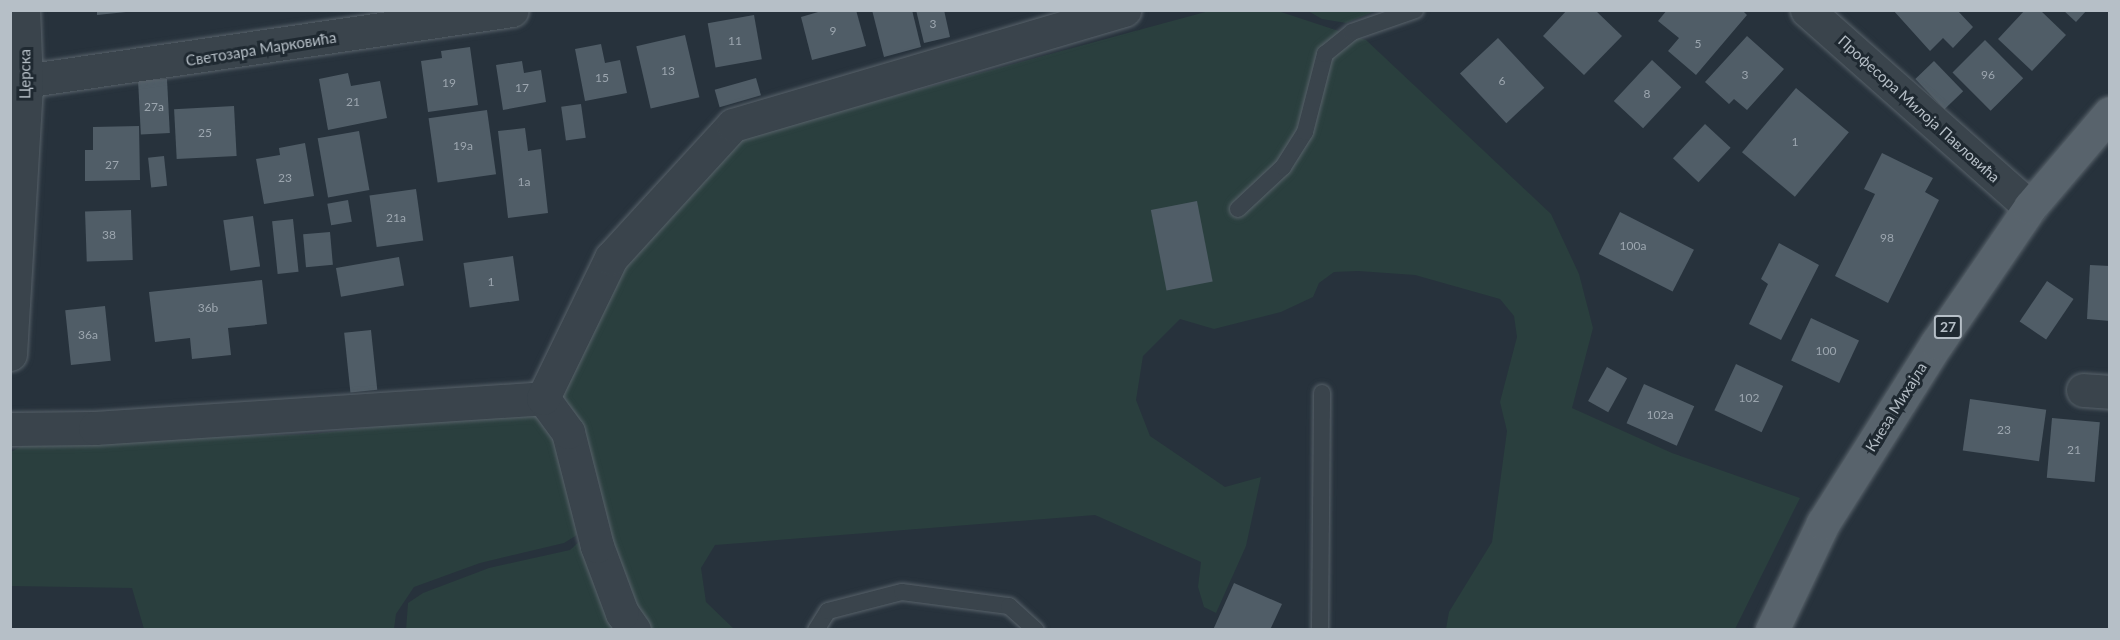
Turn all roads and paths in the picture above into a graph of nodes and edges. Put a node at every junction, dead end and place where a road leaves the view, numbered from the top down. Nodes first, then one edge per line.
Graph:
1 (23, 10) edge
2 (512, 10) edge
3 (1124, 10) edge
4 (1415, 10) edge
5 (1807, 10) edge
6 (19, 84) edge
7 (2109, 113) edge
8 (2030, 207) junction
9 (1238, 209) dead end
10 (10, 354) edge
11 (1322, 393) dead end
12 (543, 398) junction
13 (10, 429) edge
14 (634, 630) edge
15 (816, 630) edge
16 (1036, 630) edge
17 (1320, 630) edge
18 (1772, 630) edge

1 - 6 street, Церска
2 - 6 street, Светозара Марковића
3 - 12 street
4 - 9 lane
5 - 8 street, Професора Милоја Павловића
6 - 10 street, Церска
7 - 8 main road, Кнеза Михајла / 27
8 - 18 main road, Кнеза Михајла / 27
11 - 17 lane
12 - 13 street
12 - 14 street
15 - 16 lane

